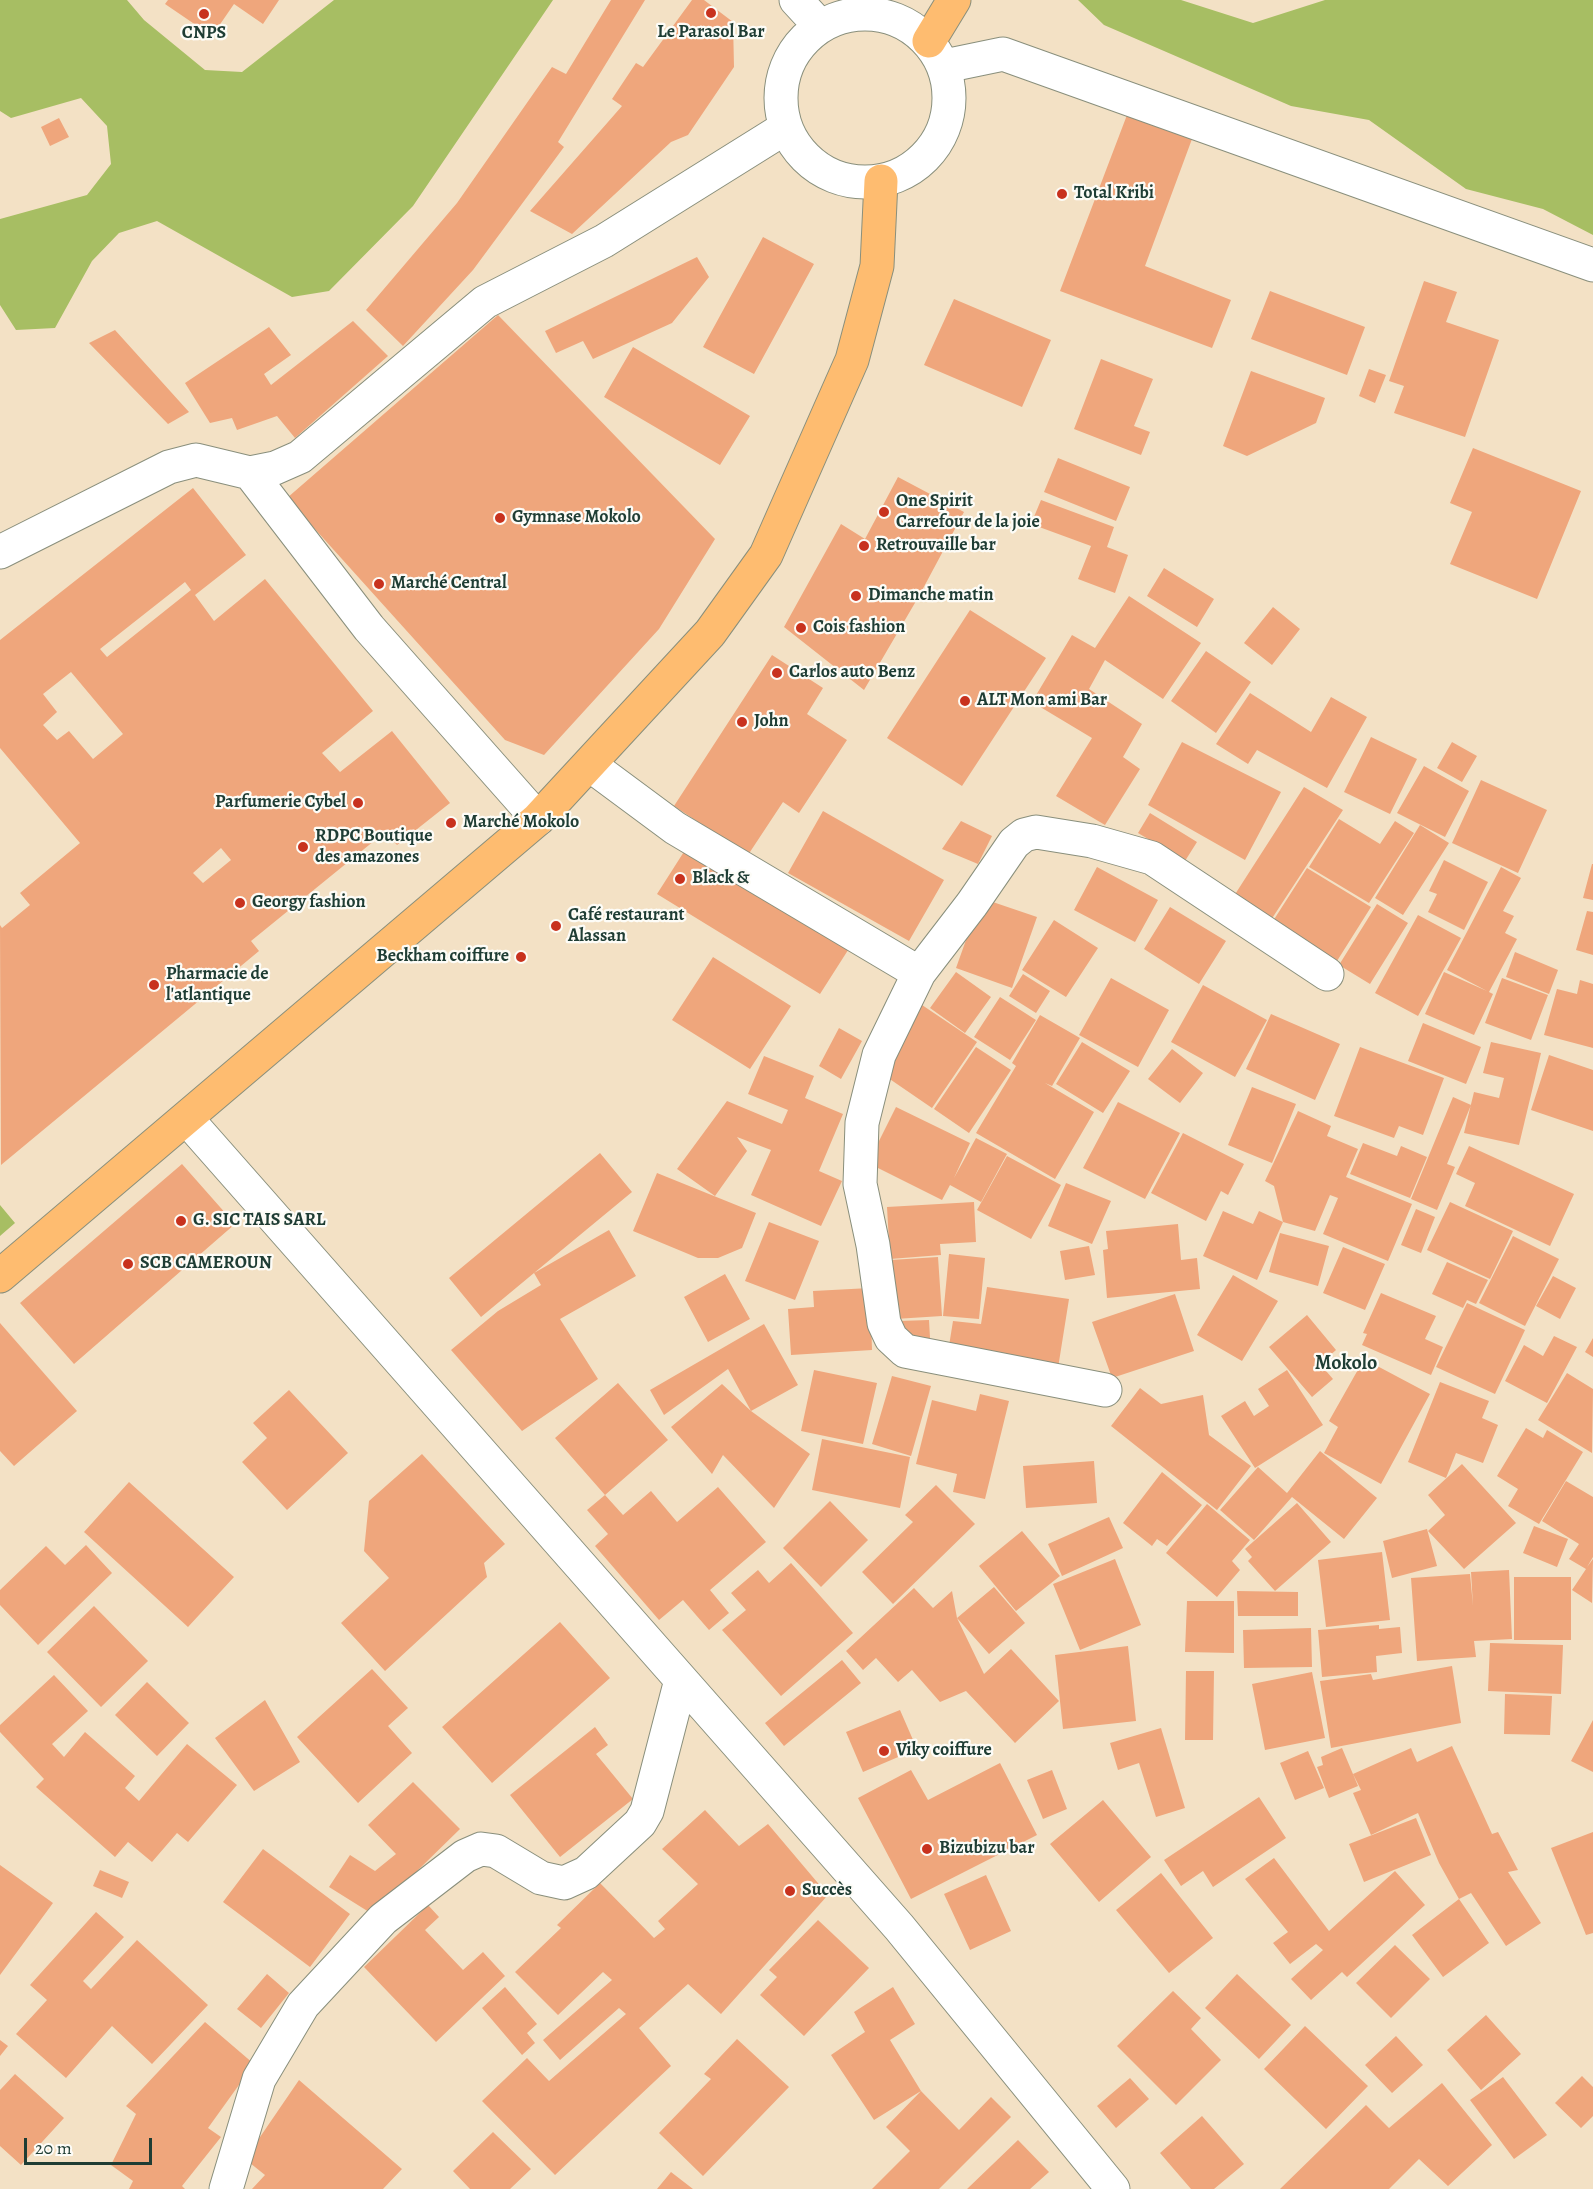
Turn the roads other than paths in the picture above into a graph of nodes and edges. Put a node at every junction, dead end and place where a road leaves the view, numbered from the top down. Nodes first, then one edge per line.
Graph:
1 (796, 0) edge
2 (954, 0) edge
3 (820, 26) junction
4 (937, 54) junction
5 (785, 128) junction
6 (881, 181) junction
7 (1593, 265) edge
8 (250, 473) junction
9 (0, 552) edge
10 (590, 765) junction
11 (538, 819) junction
12 (919, 973) junction
13 (1327, 974) dead end
14 (187, 1119) junction
15 (0, 1276) edge
16 (1105, 1390) dead end
17 (681, 1680) junction
18 (226, 2189) edge
19 (1113, 2189) edge

1 - 3 street
2 - 4 main road
3 - 4 street
3 - 5 street
4 - 6 street
4 - 7 street
5 - 6 street
5 - 8 street
6 - 10 main road
8 - 9 street
8 - 11 street
10 - 11 main road
10 - 12 street
11 - 14 main road
12 - 13 street
12 - 16 street
14 - 15 main road
14 - 17 street
17 - 18 street
17 - 19 street

